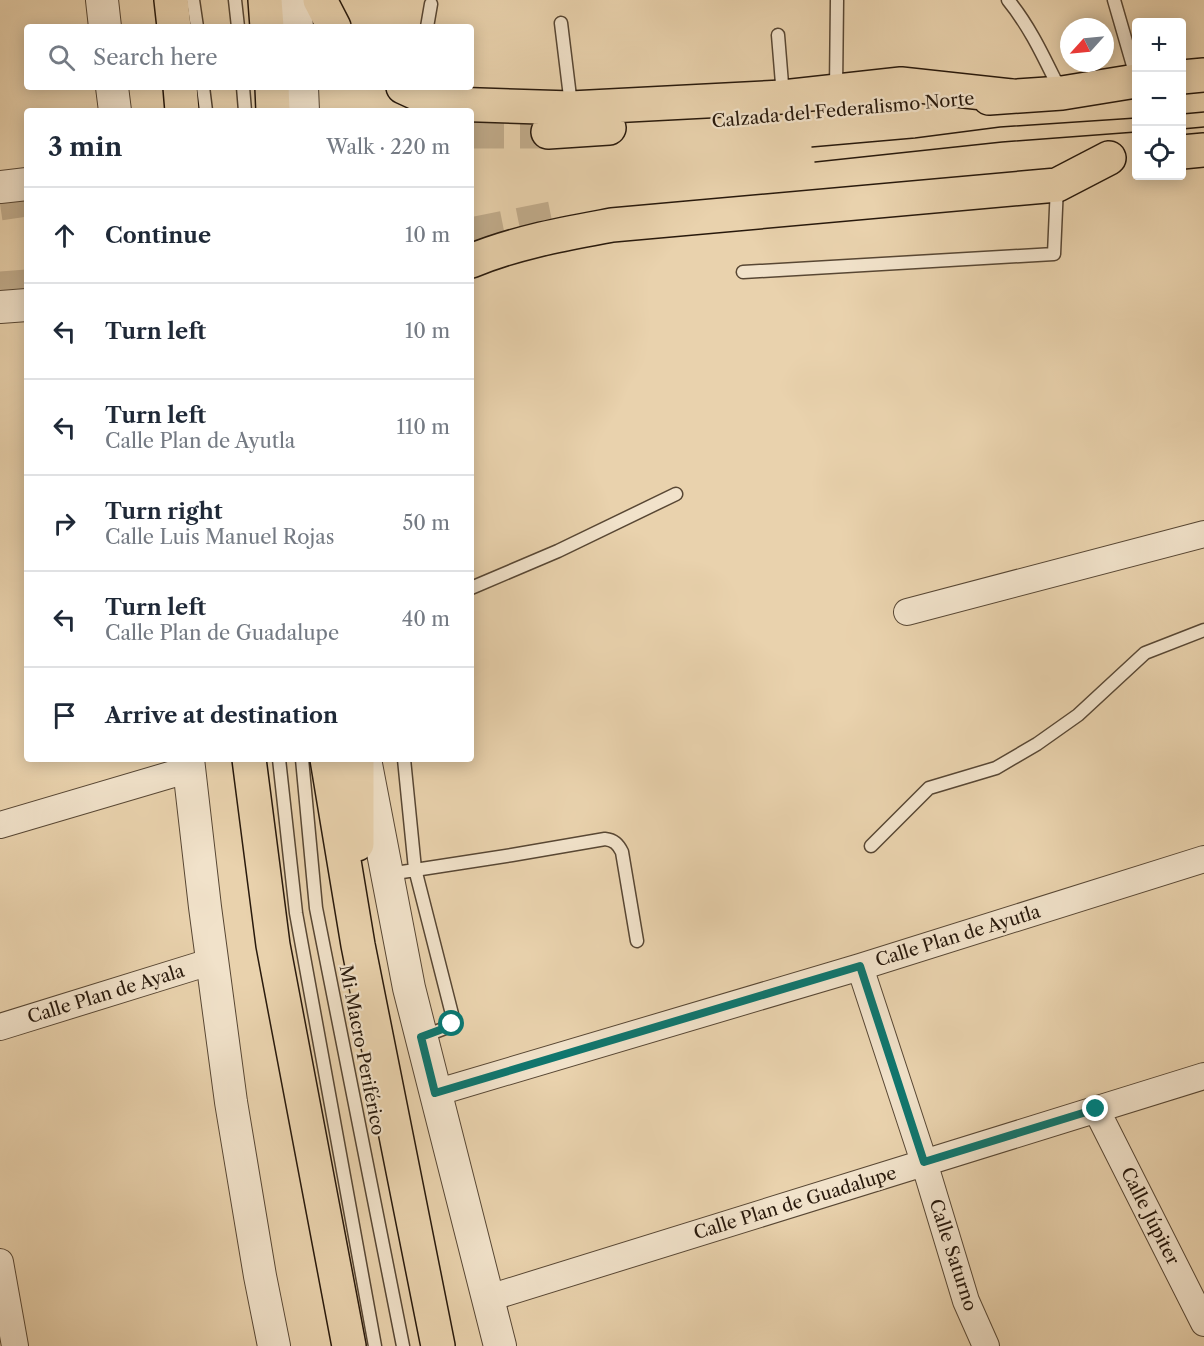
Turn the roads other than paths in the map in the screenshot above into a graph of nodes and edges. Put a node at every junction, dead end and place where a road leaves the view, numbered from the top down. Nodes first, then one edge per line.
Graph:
1 (102, 0) edge
2 (171, 0) edge
3 (194, 0) edge
4 (235, 0) edge
5 (265, 0) edge
6 (295, 0) edge
7 (320, 0) edge
8 (837, 0) edge
9 (1008, 0) edge
10 (1114, 0) edge
11 (431, 4) dead end
12 (561, 23) dead end
13 (105, 24) edge
14 (174, 24) edge
15 (196, 24) edge
16 (238, 24) edge
17 (267, 24) edge
18 (297, 24) edge
19 (332, 24) edge
20 (428, 24) edge
21 (778, 35) dead end
22 (1135, 72) edge
23 (1204, 75) edge
24 (1186, 77) edge
25 (1132, 79) edge
26 (112, 90) edge
27 (180, 90) edge
28 (203, 90) edge
29 (243, 90) edge
30 (272, 90) edge
31 (302, 90) edge
32 (412, 90) edge
33 (836, 92) junction
34 (1062, 93) junction
35 (1011, 96) junction
36 (783, 97) junction
37 (115, 108) edge
38 (182, 108) edge
39 (206, 108) edge
40 (245, 108) edge
41 (273, 108) edge
42 (303, 108) edge
43 (571, 108) junction
44 (548, 132) tunnel mouth
45 (1204, 150) edge
46 (1186, 152) edge
47 (1123, 157) edge
48 (24, 184) edge
49 (1058, 185) junction
50 (0, 187) edge
51 (556, 217) tunnel mouth
52 (474, 260) edge
53 (743, 272) dead end
54 (24, 305) edge
55 (0, 307) edge
56 (676, 494) dead end
57 (1204, 534) edge
58 (474, 587) edge
59 (908, 612) dead end
60 (1204, 630) edge
61 (249, 762) edge
62 (279, 762) edge
63 (303, 762) edge
64 (328, 762) edge
65 (357, 762) edge
66 (366, 762) edge
67 (404, 762) edge
68 (189, 764) edge
69 (0, 825) edge
70 (871, 846) dead end
71 (1204, 859) edge
72 (401, 872) junction
73 (637, 941) dead end
74 (358, 945) junction
75 (213, 961) junction
76 (860, 966) junction
77 (0, 1027) edge
78 (1204, 1076) edge
79 (435, 1093) junction
80 (1096, 1109) junction
81 (924, 1162) junction
82 (0, 1262) edge
83 (489, 1298) junction
84 (1204, 1323) edge
85 (268, 1340) edge
86 (15, 1346) edge
87 (349, 1346) edge
88 (375, 1346) edge
89 (403, 1346) edge
90 (438, 1346) edge
91 (500, 1346) edge
92 (986, 1346) edge

1 - 13 street
2 - 14 main road
3 - 15 lane
4 - 16 lane
5 - 17 main road
6 - 18 street
7 - 19 main road
8 - 33 lane
9 - 34 lane
10 - 22 lane
11 - 20 lane
12 - 43 lane
21 - 36 lane
23 - 24 main road
25 - 34 main road, Calzada del Federalismo Norte
26 - 37 street
27 - 38 main road
28 - 39 lane
29 - 40 lane
30 - 41 main road
31 - 42 street
32 - 43 main road
33 - 35 main road
33 - 36 main road
34 - 35 main road, Calzada del Federalismo Norte
35 - 44 main road, Calzada del Federalismo Norte
36 - 43 main road
45 - 46 main road
47 - 49 main road
47 - 51 main road
48 - 50 street
49 - 52 main road
49 - 53 lane
54 - 55 street
56 - 58 lane
57 - 59 street
60 - 70 lane
61 - 87 main road
62 - 88 lane
63 - 89 lane, Mi Macro Periférico
64 - 74 main road
65 - 74 main road
66 - 72 street
67 - 72 lane
68 - 69 street
68 - 75 street
71 - 76 street, Calle Plan de Ayutla
72 - 73 lane
72 - 79 street
74 - 90 main road
75 - 77 street, Calle Plan de Ayala
75 - 85 street
76 - 79 street, Calle Plan de Ayutla
76 - 81 street, Calle Saturno
78 - 80 street, Calle Plan de Guadalupe
79 - 83 street
80 - 81 street, Calle Plan de Guadalupe
80 - 84 street, Calle Júpiter
81 - 83 street, Calle Plan de Guadalupe
81 - 92 street, Calle Saturno
82 - 86 street
83 - 91 street

